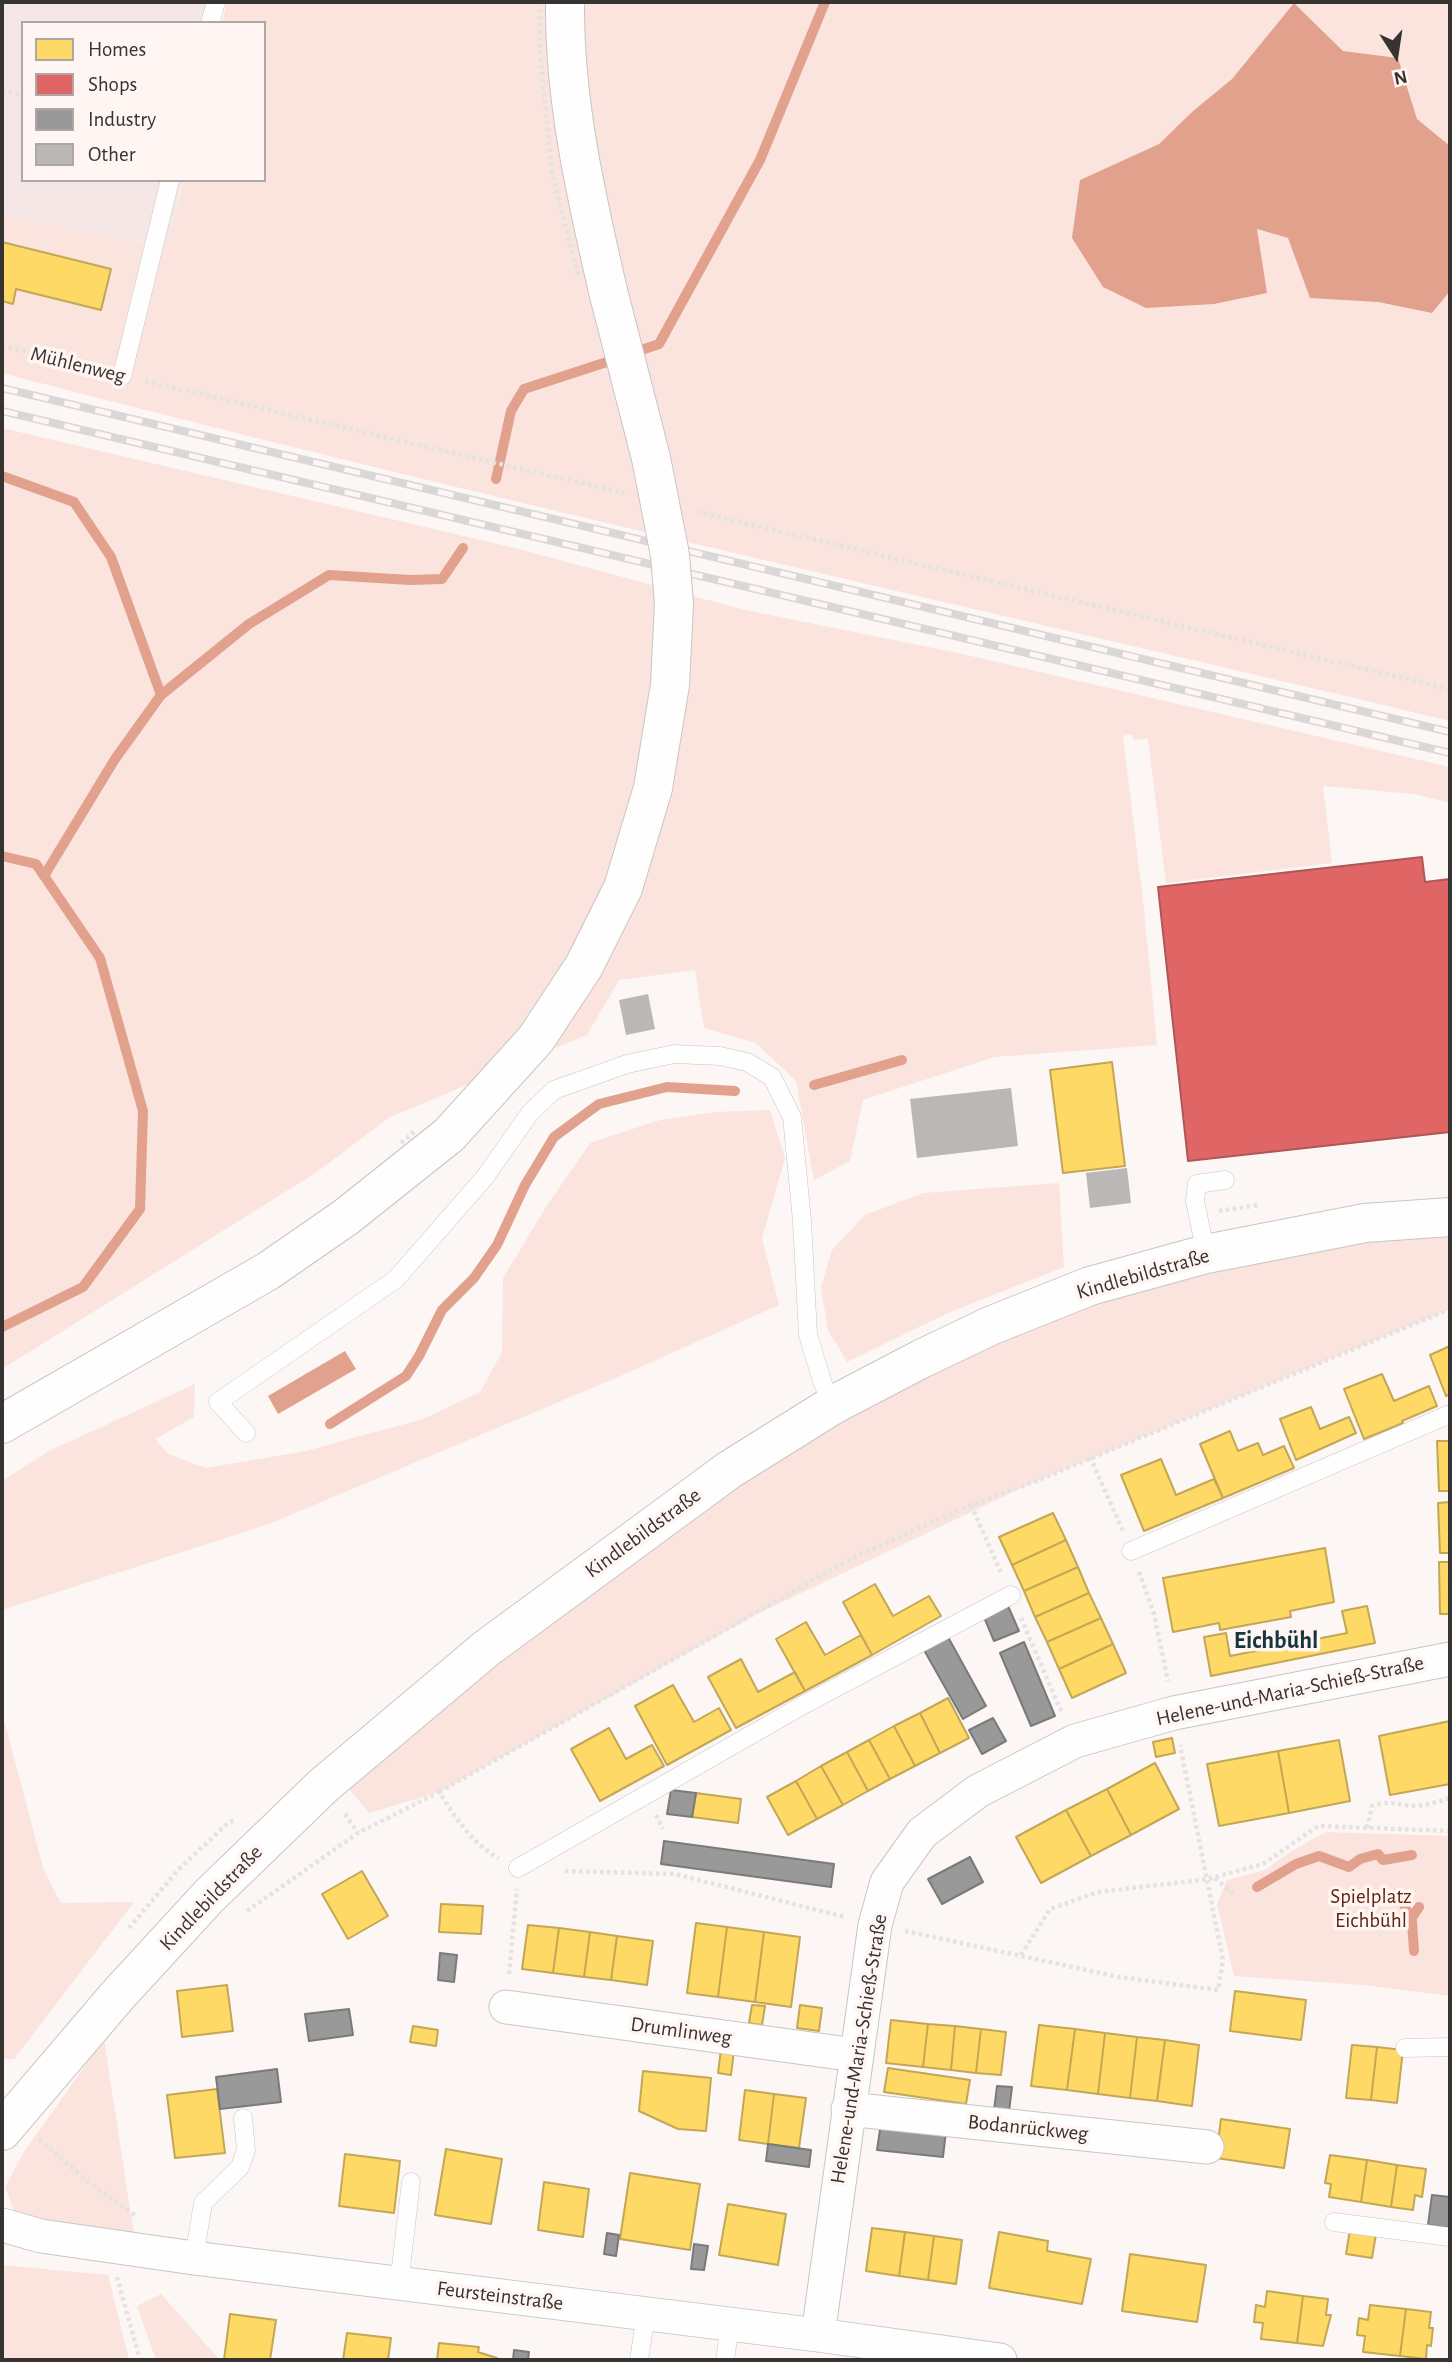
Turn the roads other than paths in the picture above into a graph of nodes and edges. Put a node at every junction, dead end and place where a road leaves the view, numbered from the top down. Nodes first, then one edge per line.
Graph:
1 (216, 2) edge
2 (565, 2) edge
3 (211, 21) edge
4 (170, 182) edge
5 (122, 376) road end
6 (1224, 1180) dead end
7 (1450, 1217) edge
8 (1206, 1254) junction
9 (833, 1405) junction
10 (1450, 1414) edge
11 (2, 1424) edge
12 (246, 1433) dead end
13 (1131, 1551) road end
14 (1011, 1595) road end
15 (1450, 1659) edge
16 (518, 1868) road end
17 (506, 2007) road end
18 (1450, 2047) edge
19 (1405, 2048) dead end
20 (855, 2054) junction
21 (848, 2109) junction
22 (243, 2118) dead end
23 (19, 2133) edge
24 (1207, 2147) dead end
25 (411, 2182) dead end
26 (1334, 2222) dead end
27 (2, 2225) edge
28 (1450, 2236) edge
29 (194, 2258) junction
30 (398, 2284) junction
31 (646, 2314) junction
32 (730, 2324) junction
33 (818, 2335) junction
34 (639, 2360) edge
35 (725, 2360) edge
36 (1000, 2360) edge

1 - 3 lane
2 - 11 main road, bridge
4 - 5 lane
6 - 8 lane
7 - 8 main road, Kindlebildstraße
8 - 9 main road, Kindlebildstraße
9 - 12 lane
9 - 23 main road, Kindlebildstraße
10 - 13 lane
14 - 16 lane
15 - 20 street, Helene-und-Maria-Schieß-Straße
17 - 20 street, Drumlinweg
18 - 19 lane
20 - 21 street, Helene-und-Maria-Schieß-Straße
21 - 24 street, Bodanrückweg
21 - 33 street, Helene-und-Maria-Schieß-Straße
22 - 29 lane
25 - 30 lane
26 - 28 lane
27 - 29 street, Feursteinstraße
29 - 30 street, Feursteinstraße
30 - 31 street, Feursteinstraße
31 - 32 street, Feursteinstraße
31 - 34 lane
32 - 33 street, Feursteinstraße
32 - 35 lane
33 - 36 street, Feursteinstraße

